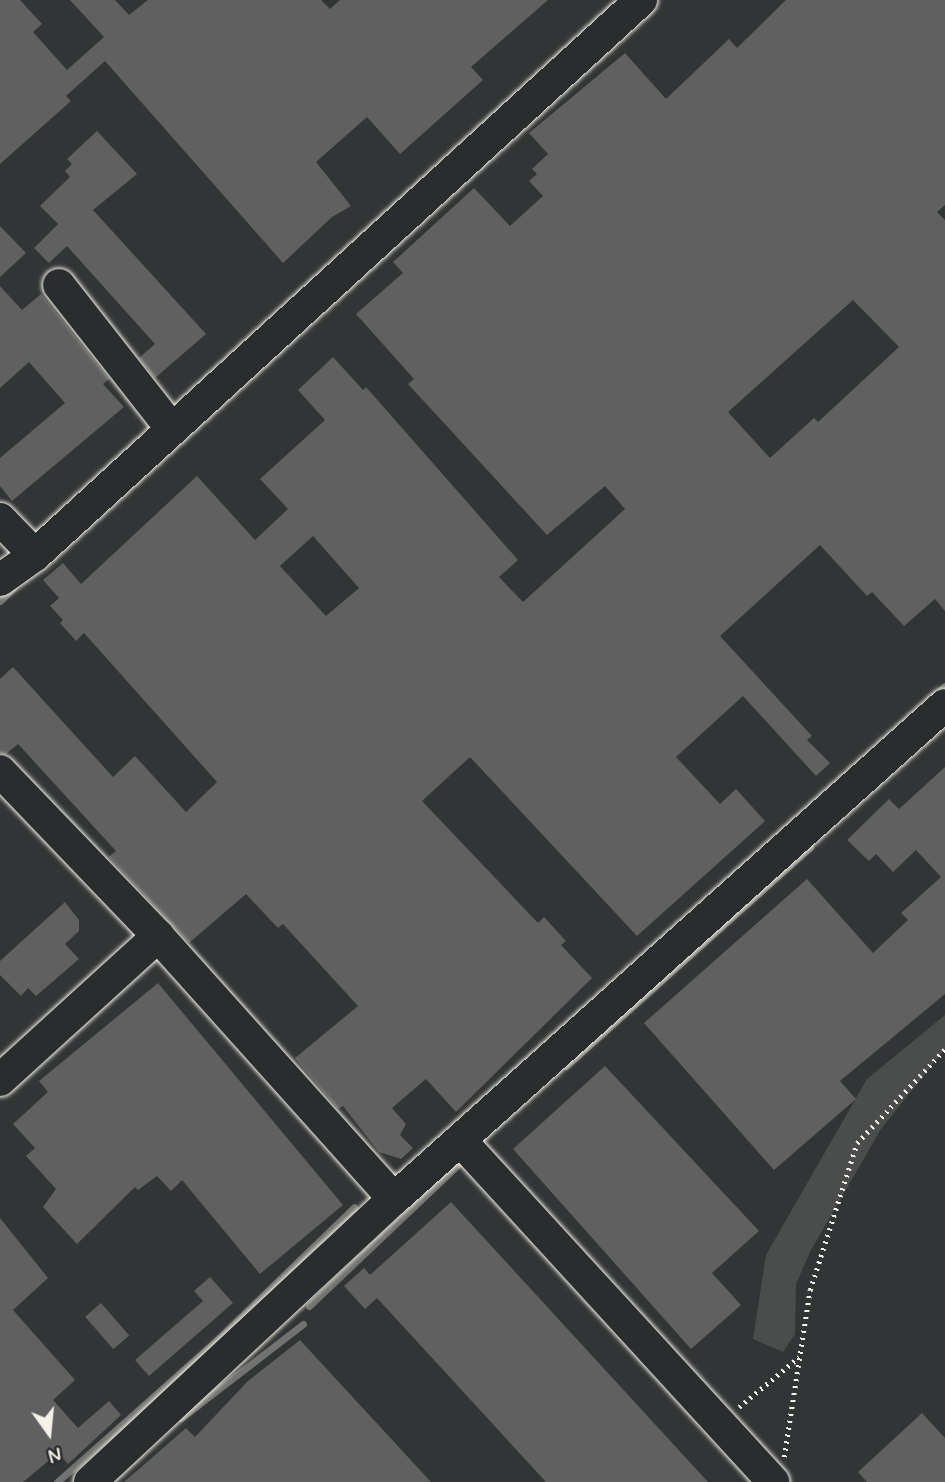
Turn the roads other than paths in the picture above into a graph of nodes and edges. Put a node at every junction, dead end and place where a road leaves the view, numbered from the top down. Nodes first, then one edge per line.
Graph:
1 (641, 0) edge
2 (59, 285) dead end
3 (171, 428) junction
4 (0, 519) edge
5 (35, 555) junction
6 (0, 580) edge
7 (945, 705) edge
8 (0, 771) edge
9 (158, 936) junction
10 (0, 1080) edge
11 (460, 1140) junction
12 (394, 1199) junction
13 (776, 1478) edge
14 (100, 1479) edge

1 - 3 street
2 - 3 street
3 - 5 street
4 - 5 street
5 - 6 street
7 - 11 street
8 - 9 street
9 - 10 street
9 - 12 street
11 - 12 street
11 - 13 street
11 - 13 street
12 - 14 street

